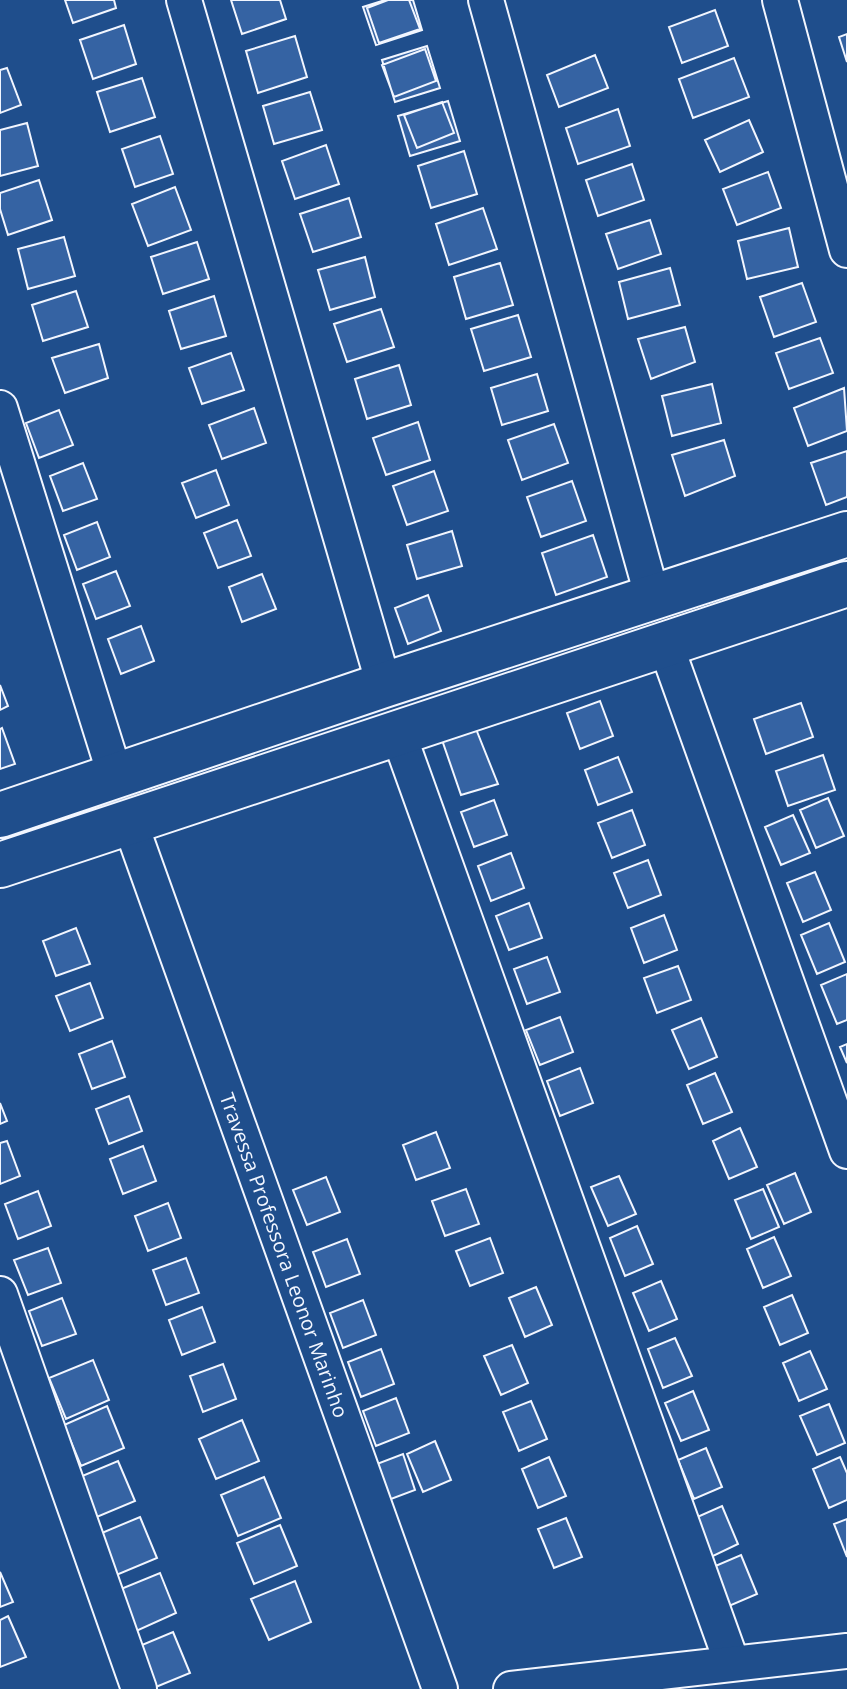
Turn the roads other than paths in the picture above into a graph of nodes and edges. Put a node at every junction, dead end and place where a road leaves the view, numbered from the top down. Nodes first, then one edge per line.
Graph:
1 (184, 0) edge
2 (486, 0) edge
3 (780, 0) edge
4 (847, 250) edge
5 (0, 408) edge
6 (847, 534) edge
7 (847, 584) edge
8 (653, 599) junction
9 (666, 646) junction
10 (384, 685) junction
11 (398, 733) junction
12 (115, 775) junction
13 (0, 815) edge
14 (129, 820) junction
15 (0, 865) edge
16 (847, 1151) edge
17 (0, 1294) edge
18 (847, 1651) edge
19 (732, 1663) junction
20 (139, 1689) edge
21 (440, 1689) edge
22 (511, 1689) edge

1 - 10 street
2 - 8 street
3 - 4 street
5 - 12 street
6 - 8 street
7 - 9 street
8 - 10 street
9 - 11 street
9 - 16 street
10 - 12 street
11 - 14 street
11 - 19 street
12 - 13 street
14 - 15 street
14 - 21 street, Travessa Professora Leonor Marinho
17 - 20 street
18 - 19 street
19 - 22 street

